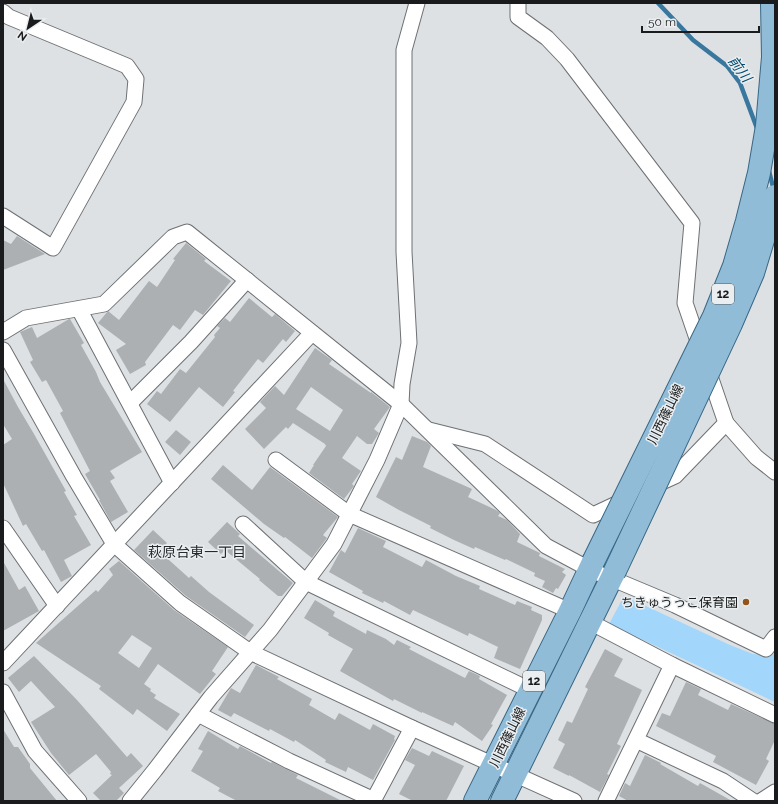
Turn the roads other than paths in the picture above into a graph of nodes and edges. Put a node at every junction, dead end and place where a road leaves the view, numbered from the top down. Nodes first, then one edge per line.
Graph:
1 (417, 3) edge
2 (518, 3) edge
3 (772, 3) edge
4 (3, 12) edge
5 (775, 196) edge
6 (3, 216) edge
7 (247, 280) junction
8 (78, 309) junction
9 (3, 332) edge
10 (312, 333) junction
11 (3, 350) edge
12 (130, 403) junction
13 (400, 404) junction
14 (726, 423) junction
15 (427, 430) junction
16 (276, 460) dead end
17 (775, 472) edge
18 (172, 483) junction
19 (349, 514) junction
20 (243, 524) dead end
21 (3, 528) edge
22 (114, 544) junction
23 (591, 565) junction
24 (613, 576) junction
25 (306, 582) junction
26 (57, 606) junction
27 (570, 611) junction
28 (590, 622) junction
29 (775, 637) edge
30 (250, 652) junction
31 (3, 663) edge
32 (672, 665) junction
33 (530, 690) junction
34 (3, 692) edge
35 (198, 714) junction
36 (775, 715) edge
37 (412, 728) junction
38 (636, 740) junction
39 (493, 765) junction
40 (515, 775) junction
41 (775, 792) edge
42 (374, 800) edge
43 (79, 801) edge
44 (130, 801) edge
45 (475, 801) edge
46 (502, 801) edge
47 (574, 801) edge
48 (606, 801) edge
49 (753, 801) edge
50 (761, 801) edge

1 - 13 street
2 - 14 street
3 - 23 main road, 川西篠山線 / 12, bridge
4 - 6 street
5 - 24 main road, 川西篠山線 / 12, bridge
7 - 8 street
7 - 10 street
7 - 12 street
8 - 9 street
8 - 12 street
10 - 13 street
10 - 18 street
11 - 22 street
12 - 18 street
13 - 15 street
13 - 19 street
14 - 15 street
14 - 17 street
15 - 23 street
16 - 19 street
18 - 22 street
19 - 25 street
19 - 27 street
20 - 25 street
21 - 26 street
22 - 26 street
22 - 30 street
23 - 24 street
23 - 27 main road, 川西篠山線 / 12
24 - 28 main road, 川西篠山線 / 12
24 - 29 street
25 - 30 street
25 - 33 street
26 - 31 street
27 - 33 main road, 川西篠山線 / 12
28 - 32 street
28 - 40 main road, 川西篠山線 / 12
30 - 35 street
30 - 37 street
32 - 36 street
32 - 38 street
33 - 39 main road, 川西篠山線 / 12
34 - 43 street
35 - 42 street
35 - 44 street
37 - 39 street
37 - 42 street
38 - 48 street
38 - 49 street
39 - 40 street
39 - 45 main road, 川西篠山線 / 12
40 - 46 main road, 川西篠山線 / 12
40 - 47 street
41 - 50 street

